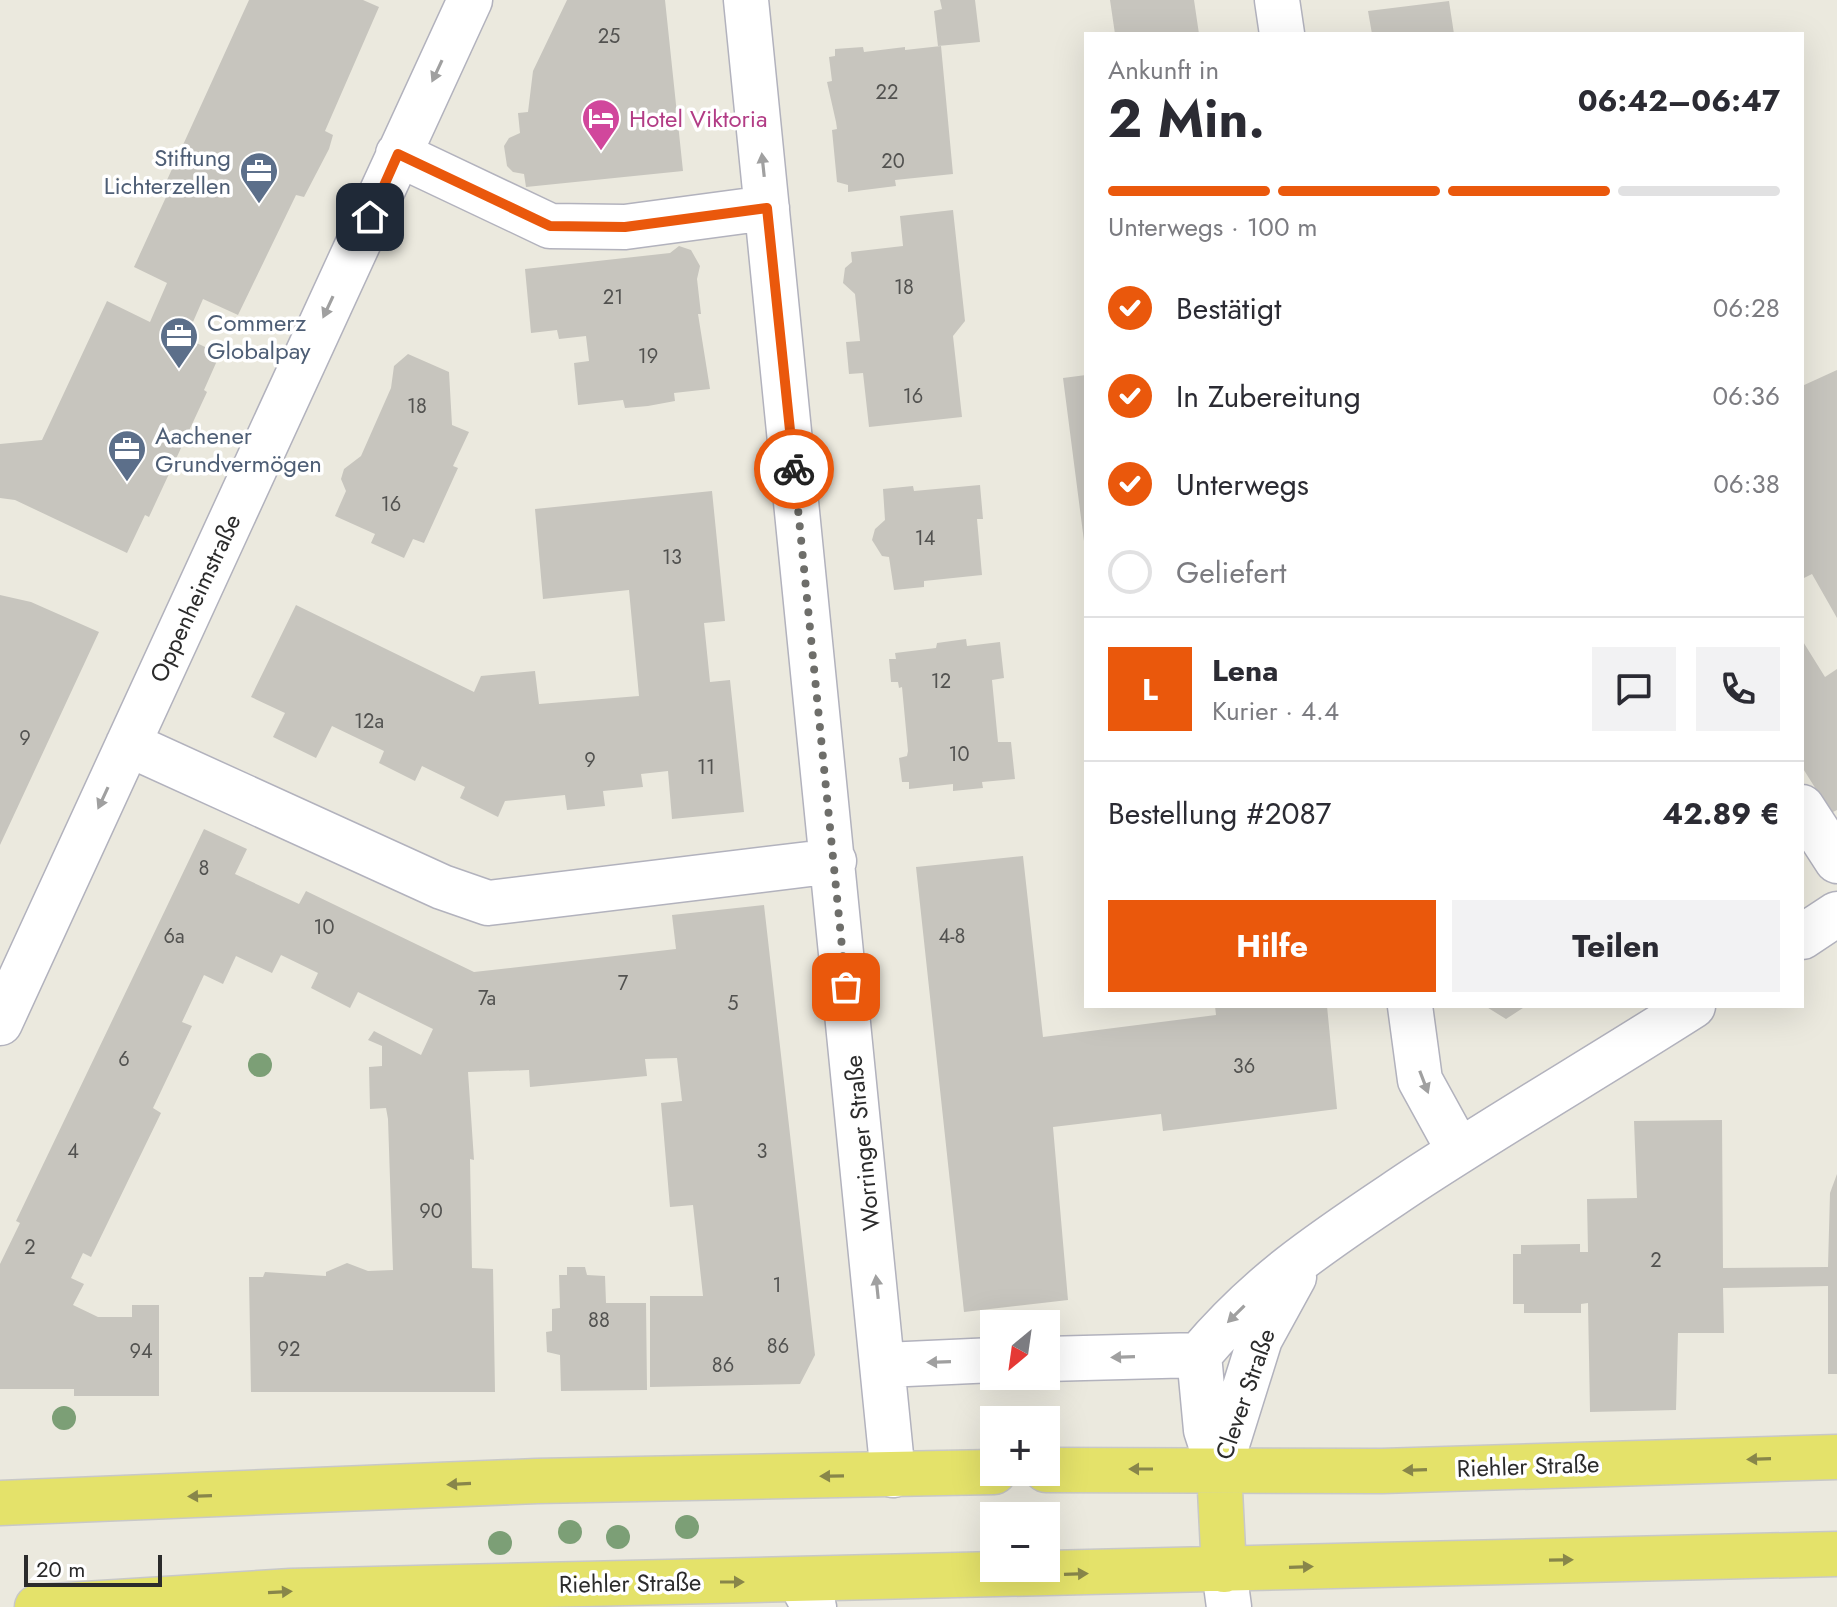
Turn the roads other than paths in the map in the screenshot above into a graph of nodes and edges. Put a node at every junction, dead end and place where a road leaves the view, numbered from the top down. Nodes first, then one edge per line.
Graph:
1 (470, 0) edge
2 (746, 0) edge
3 (1277, 0) edge
4 (1282, 32) edge
5 (398, 154) junction
6 (767, 208) junction
7 (128, 744) junction
8 (1804, 810) edge
9 (834, 861) junction
10 (1837, 861) edge
11 (1837, 914) edge
12 (1804, 936) edge
13 (1410, 1008) edge
14 (1690, 1008) edge
15 (0, 1023) edge
16 (1459, 1151) junction
17 (1315, 1244) junction
18 (1199, 1355) junction
19 (1060, 1359) edge
20 (980, 1361) edge
21 (885, 1365) junction
22 (1837, 1457) edge
23 (1060, 1470) edge
24 (1219, 1470) junction
25 (980, 1472) edge
26 (893, 1475) junction
27 (0, 1503) edge
28 (1837, 1554) edge
29 (1226, 1588) edge
30 (807, 1594) edge
31 (115, 1603) edge
32 (37, 1607) edge

1 -> 5 street, Oppenheimstraße
6 -> 2 street, Worringer Straße
3 - 4 street
5 - 6 street
5 -> 7 street, Oppenheimstraße
6 - 9 street, Worringer Straße
7 - 9 street
7 -> 15 street, Oppenheimstraße
8 - 10 street
21 -> 9 street, Worringer Straße
11 - 12 street
13 -> 16 street
14 - 16 street, Clever Straße
16 - 17 street, Clever Straße
17 -> 18 street, Clever Straße
17 - 24 street, Clever Straße
18 -> 19 street
18 - 24 street, Clever Straße
20 -> 21 street
21 - 26 street, Worringer Straße
22 -> 24 main road, Riehler Straße
24 -> 23 main road, Riehler Straße
24 - 29 main road
25 - 26 main road
26 -> 27 main road
29 -> 28 main road, Riehler Straße
30 -> 29 main road, Riehler Straße
31 -> 30 main road, Riehler Straße
31 - 32 main road, Riehler Straße

